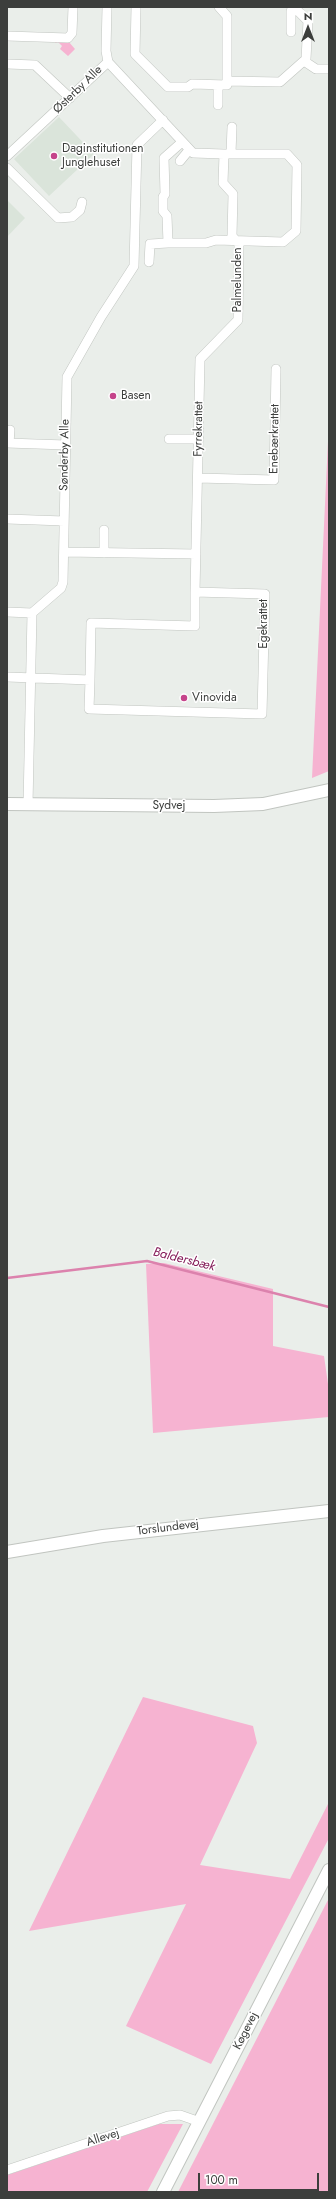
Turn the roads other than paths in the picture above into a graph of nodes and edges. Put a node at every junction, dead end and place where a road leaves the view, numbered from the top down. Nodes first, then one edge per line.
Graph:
1 (73, 7) edge
2 (107, 7) edge
3 (136, 7) edge
4 (219, 7) edge
5 (294, 7) edge
6 (290, 32) dead end
7 (7, 36) edge
8 (304, 61) junction
9 (108, 62) junction
10 (7, 64) edge
11 (329, 69) edge
12 (227, 80) junction
13 (218, 85) junction
14 (70, 98) junction
15 (218, 105) dead end
16 (163, 120) junction
17 (232, 127) dead end
18 (182, 142) junction
19 (189, 150) junction
20 (227, 154) junction
21 (7, 156) edge
22 (180, 162) dead end
23 (7, 168) edge
24 (82, 202) dead end
25 (236, 240) junction
26 (168, 242) junction
27 (149, 262) dead end
28 (238, 320) joint
29 (276, 369) dead end
30 (10, 430) dead end
31 (169, 439) dead end
32 (198, 439) junction
33 (8, 443) edge
34 (66, 445) junction
35 (198, 478) junction
36 (7, 519) edge
37 (64, 521) junction
38 (104, 530) dead end
39 (64, 552) junction
40 (104, 553) junction
41 (196, 554) junction
42 (196, 592) junction
43 (7, 612) edge
44 (32, 613) junction
45 (7, 677) edge
46 (32, 678) junction
47 (90, 680) junction
48 (329, 790) edge
49 (7, 804) edge
50 (28, 805) junction
51 (329, 1510) edge
52 (7, 1552) edge
53 (329, 1870) edge
54 (200, 2122) junction
55 (7, 2170) edge
56 (163, 2192) edge

1 - 7 street
2 - 9 street, Østerby Alle
3 - 13 street
4 - 12 street
5 - 6 street
5 - 8 street
8 - 11 street
8 - 12 street
9 - 14 street, Østerby Alle
9 - 16 street
10 - 14 street
12 - 13 street
13 - 15 street
14 - 21 street, Østerby Alle
16 - 18 street
16 - 34 street, Sønderby Alle
17 - 20 street, Palmelunden
18 - 19 street
18 - 26 street
19 - 20 street, Palmelunden
19 - 22 street
20 - 25 street, Palmelunden
20 - 25 street, Palmelunden
23 - 24 street
25 - 26 street, Palmelunden
25 - 28 street, Palmelunden
26 - 27 street, Palmelunden
28 - 32 street, Fyrrekrattet
29 - 35 street, Enebærkrattet
30 - 33 street
31 - 32 street
32 - 35 street, Fyrrekrattet
33 - 34 street
34 - 37 street, Sønderby Alle
35 - 41 street, Fyrrekrattet
36 - 37 street
37 - 39 street, Sønderby Alle
38 - 40 street
39 - 40 street
39 - 44 street, Sønderby Alle
40 - 41 street
41 - 42 street, Fyrrekrattet
42 - 47 street, Egekrattet
42 - 47 street, Egekrattet
43 - 44 street
44 - 46 street
45 - 46 street
46 - 47 street
46 - 50 street
48 - 50 street, Sydvej
49 - 50 street, Sydvej
51 - 52 street, Torslundevej
53 - 54 street, Køgevej
54 - 55 street, Allevej
54 - 56 street, Køgevej

